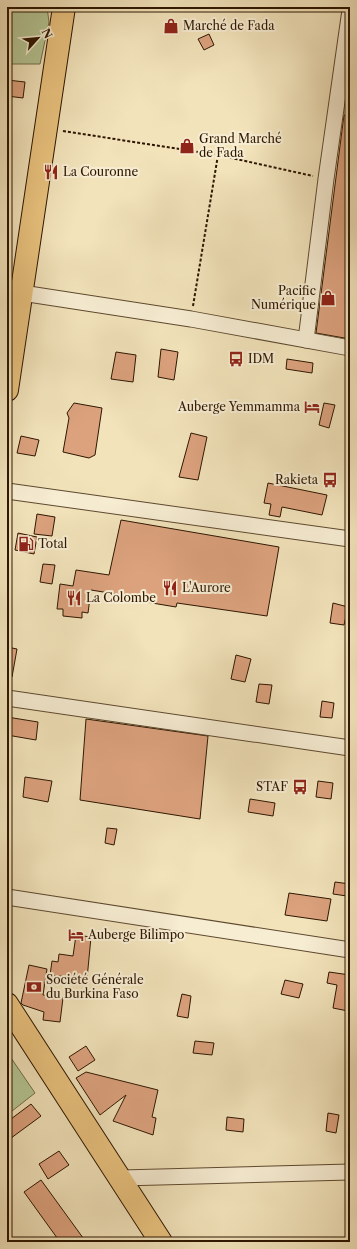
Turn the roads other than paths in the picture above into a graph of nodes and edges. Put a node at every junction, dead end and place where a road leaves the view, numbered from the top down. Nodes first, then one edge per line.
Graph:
1 (64, 7) edge
2 (350, 10) edge
3 (14, 291) edge
4 (306, 340) junction
5 (350, 348) edge
6 (7, 390) edge
7 (7, 491) edge
8 (350, 540) edge
9 (7, 698) edge
10 (350, 748) edge
11 (7, 897) edge
12 (350, 950) edge
13 (7, 1004) edge
14 (350, 1172) edge
15 (121, 1178) junction
16 (161, 1242) edge

1 - 3 highway
2 - 4 street
3 - 4 street
3 - 6 highway
4 - 5 street
7 - 8 street
9 - 10 street
11 - 12 street
13 - 15 highway
14 - 15 street
15 - 16 highway

